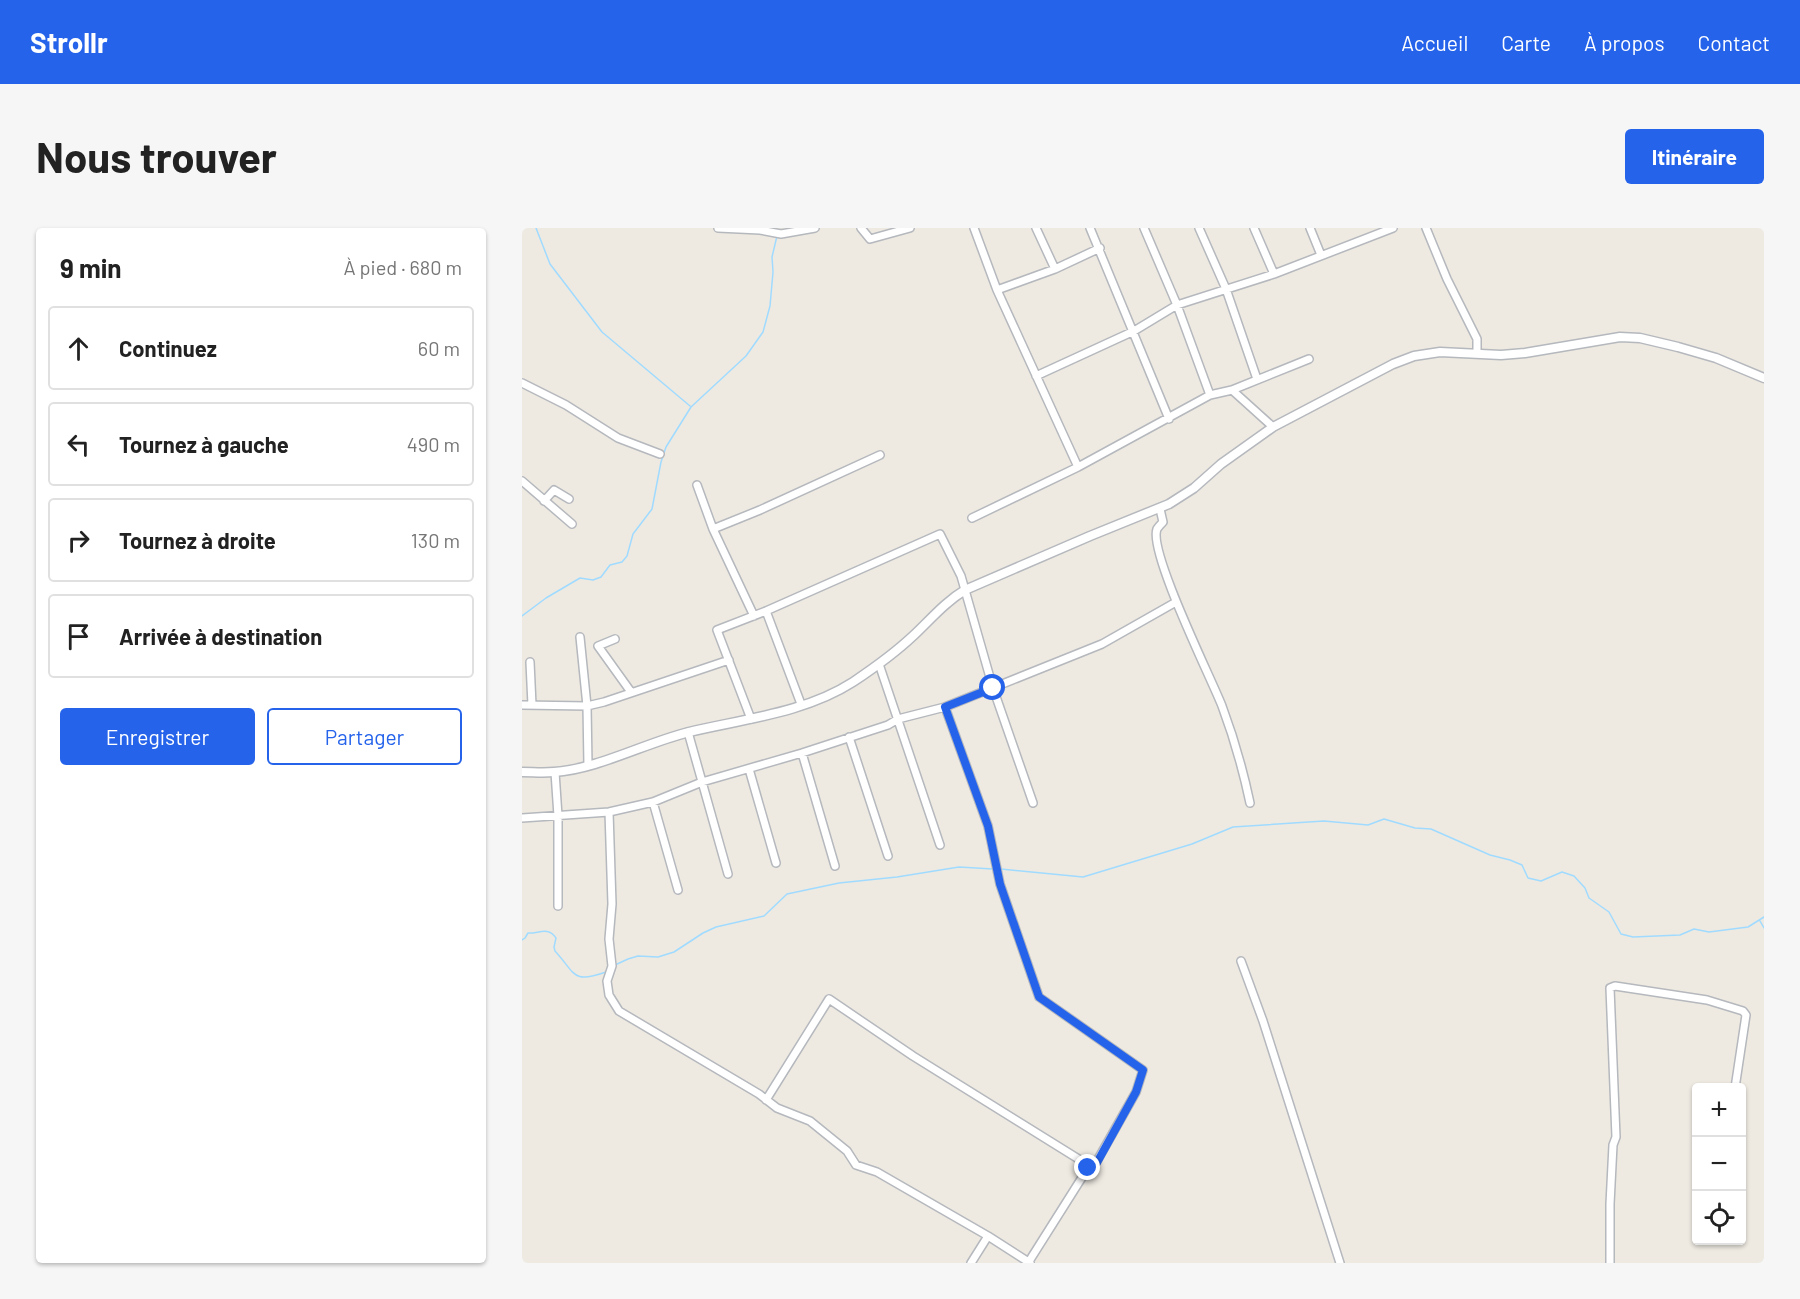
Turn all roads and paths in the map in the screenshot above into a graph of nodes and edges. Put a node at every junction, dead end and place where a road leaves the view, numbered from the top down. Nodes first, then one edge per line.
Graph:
1 (718, 228) edge
2 (815, 228) edge
3 (861, 228) edge
4 (909, 228) edge
5 (974, 228) edge
6 (1036, 228) edge
7 (1090, 228) edge
8 (1144, 228) edge
9 (1199, 228) edge
10 (1254, 228) edge
11 (1310, 228) edge
12 (1365, 228) edge
13 (1393, 228) edge
14 (1426, 228) edge
15 (1369, 236) junction
16 (1100, 248) junction
17 (1321, 255) junction
18 (1055, 268) junction
19 (1274, 274) junction
20 (1226, 289) junction
21 (997, 290) junction
22 (1177, 305) junction
23 (1134, 331) junction
24 (1477, 353) junction
25 (1309, 359) dead end
26 (1036, 376) junction
27 (1764, 378) edge
28 (1257, 379) junction
29 (522, 383) edge
30 (1232, 390) junction
31 (1210, 395) junction
32 (1169, 418) junction
33 (1273, 427) junction
34 (660, 454) dead end
35 (880, 455) dead end
36 (1078, 467) junction
37 (522, 481) edge
38 (697, 485) dead end
39 (569, 499) dead end
40 (544, 501) junction
41 (1160, 509) junction
42 (972, 518) dead end
43 (572, 524) dead end
44 (713, 529) junction
45 (965, 590) junction
46 (1176, 602) junction
47 (766, 611) junction
48 (754, 616) junction
49 (580, 637) dead end
50 (615, 639) dead end
51 (729, 660) junction
52 (530, 662) dead end
53 (879, 664) junction
54 (993, 688) junction
55 (631, 692) junction
56 (801, 704) junction
57 (522, 705) edge
58 (532, 705) junction
59 (587, 706) junction
60 (945, 707) junction
61 (898, 719) junction
62 (751, 720) junction
63 (688, 732) junction
64 (849, 738) junction
65 (802, 753) junction
66 (588, 765) junction
67 (749, 769) junction
68 (522, 772) edge
69 (555, 772) junction
70 (702, 782) junction
71 (653, 802) junction
72 (1033, 803) dead end
73 (1250, 803) dead end
74 (609, 812) junction
75 (558, 816) junction
76 (522, 818) edge
77 (940, 845) dead end
78 (888, 856) dead end
79 (776, 863) dead end
80 (835, 866) dead end
81 (728, 874) dead end
82 (678, 890) dead end
83 (558, 906) dead end
84 (1241, 962) dead end
85 (1736, 1083) edge
86 (766, 1100) junction
87 (1094, 1168) junction
88 (988, 1236) junction
89 (971, 1263) edge
90 (1029, 1263) edge
91 (1340, 1263) edge
92 (1610, 1263) edge

1 - 2 street
3 - 4 street
5 - 21 street
6 - 18 street
7 - 16 street
8 - 22 street
9 - 20 street
10 - 19 street
11 - 17 street
12 - 15 street
13 - 15 street
14 - 24 street
15 - 17 street
16 - 18 street
16 - 23 street
17 - 19 street
18 - 21 street
19 - 20 street
20 - 22 street
20 - 28 street
21 - 26 street
22 - 23 street
22 - 31 street
23 - 26 street
23 - 32 street
24 - 27 street
24 - 33 street
25 - 28 street
26 - 36 street
28 - 30 street
29 - 34 street
30 - 31 street
30 - 33 street
31 - 32 street
32 - 36 street
33 - 41 street
35 - 44 street
36 - 42 street
37 - 40 street
38 - 44 street
39 - 40 street
40 - 43 street
41 - 45 street
41 - 46 street
44 - 48 street
45 - 47 street
45 - 53 street
45 - 54 street
46 - 54 street
46 - 73 street
47 - 48 street
47 - 56 street
48 - 51 street
49 - 59 street
50 - 55 street
51 - 55 street
51 - 62 street
52 - 58 street
53 - 56 street
53 - 61 street
54 - 60 street
54 - 72 street
55 - 59 street
56 - 62 street
57 - 58 street
58 - 59 street
59 - 66 street
60 - 61 street
60 - 87 street
61 - 64 street
61 - 77 street
62 - 63 street
63 - 66 street
63 - 70 street
64 - 65 street
64 - 78 street
65 - 67 street
65 - 80 street
66 - 69 street
67 - 70 street
67 - 79 street
68 - 69 street
69 - 75 street
70 - 71 street
70 - 81 street
71 - 74 street
71 - 82 street
74 - 75 street
74 - 86 street
75 - 76 street
75 - 83 street
84 - 91 street
85 - 92 street
86 - 87 street
86 - 88 street
87 - 90 street
88 - 89 street
88 - 90 street

